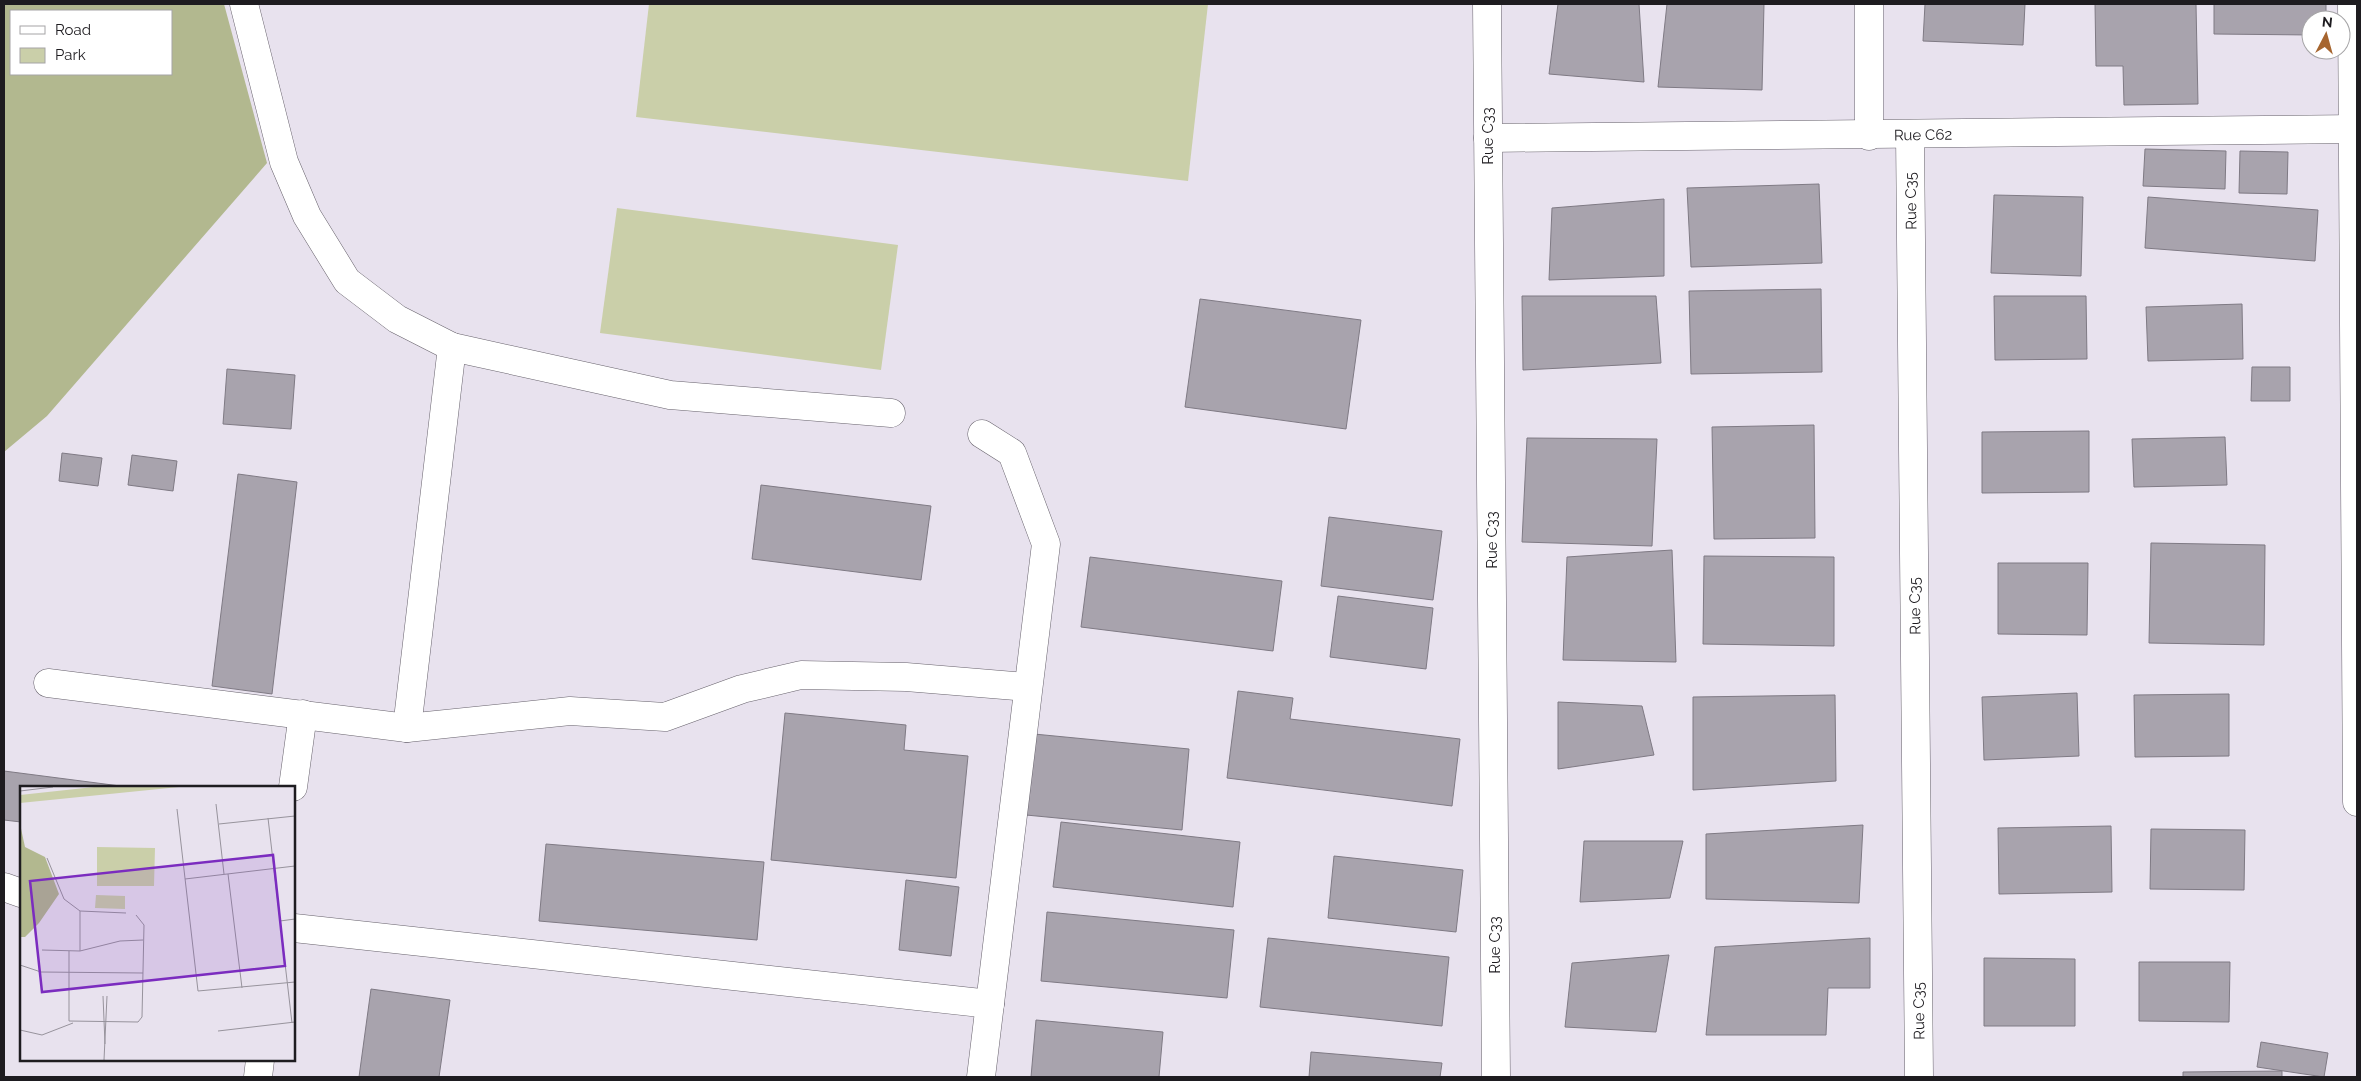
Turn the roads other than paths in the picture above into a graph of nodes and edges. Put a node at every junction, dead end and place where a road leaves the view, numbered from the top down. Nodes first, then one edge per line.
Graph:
1 (244, 4) edge
2 (1487, 4) edge
3 (1869, 4) edge
4 (2352, 4) edge
5 (2355, 129) edge
6 (1910, 134) junction
7 (1869, 136) junction
8 (1488, 138) junction
9 (452, 347) junction
10 (891, 413) dead end
11 (982, 434) dead end
12 (2356, 640) edge
13 (48, 683) dead end
14 (1028, 687) junction
15 (302, 714) junction
16 (407, 728) junction
17 (294, 786) edge
18 (2357, 802) edge
19 (4, 888) edge
20 (20, 893) edge
21 (295, 928) edge
22 (990, 1004) junction
23 (260, 1061) edge
24 (258, 1077) edge
25 (981, 1077) edge
26 (1496, 1077) edge
27 (1919, 1077) edge

1 - 9 street
2 - 8 street, Rue C33
3 - 7 street
4 - 5 street
5 - 6 street, Rue C62
5 - 12 street
6 - 7 street, Rue C62
6 - 27 street, Rue C35
7 - 8 street, Rue C62
8 - 26 street, Rue C33
9 - 10 street
9 - 16 street
11 - 14 street
12 - 18 street
13 - 15 street
14 - 16 street
14 - 22 street
15 - 16 street
15 - 17 street
19 - 20 street
21 - 22 street
22 - 25 street
23 - 24 street

